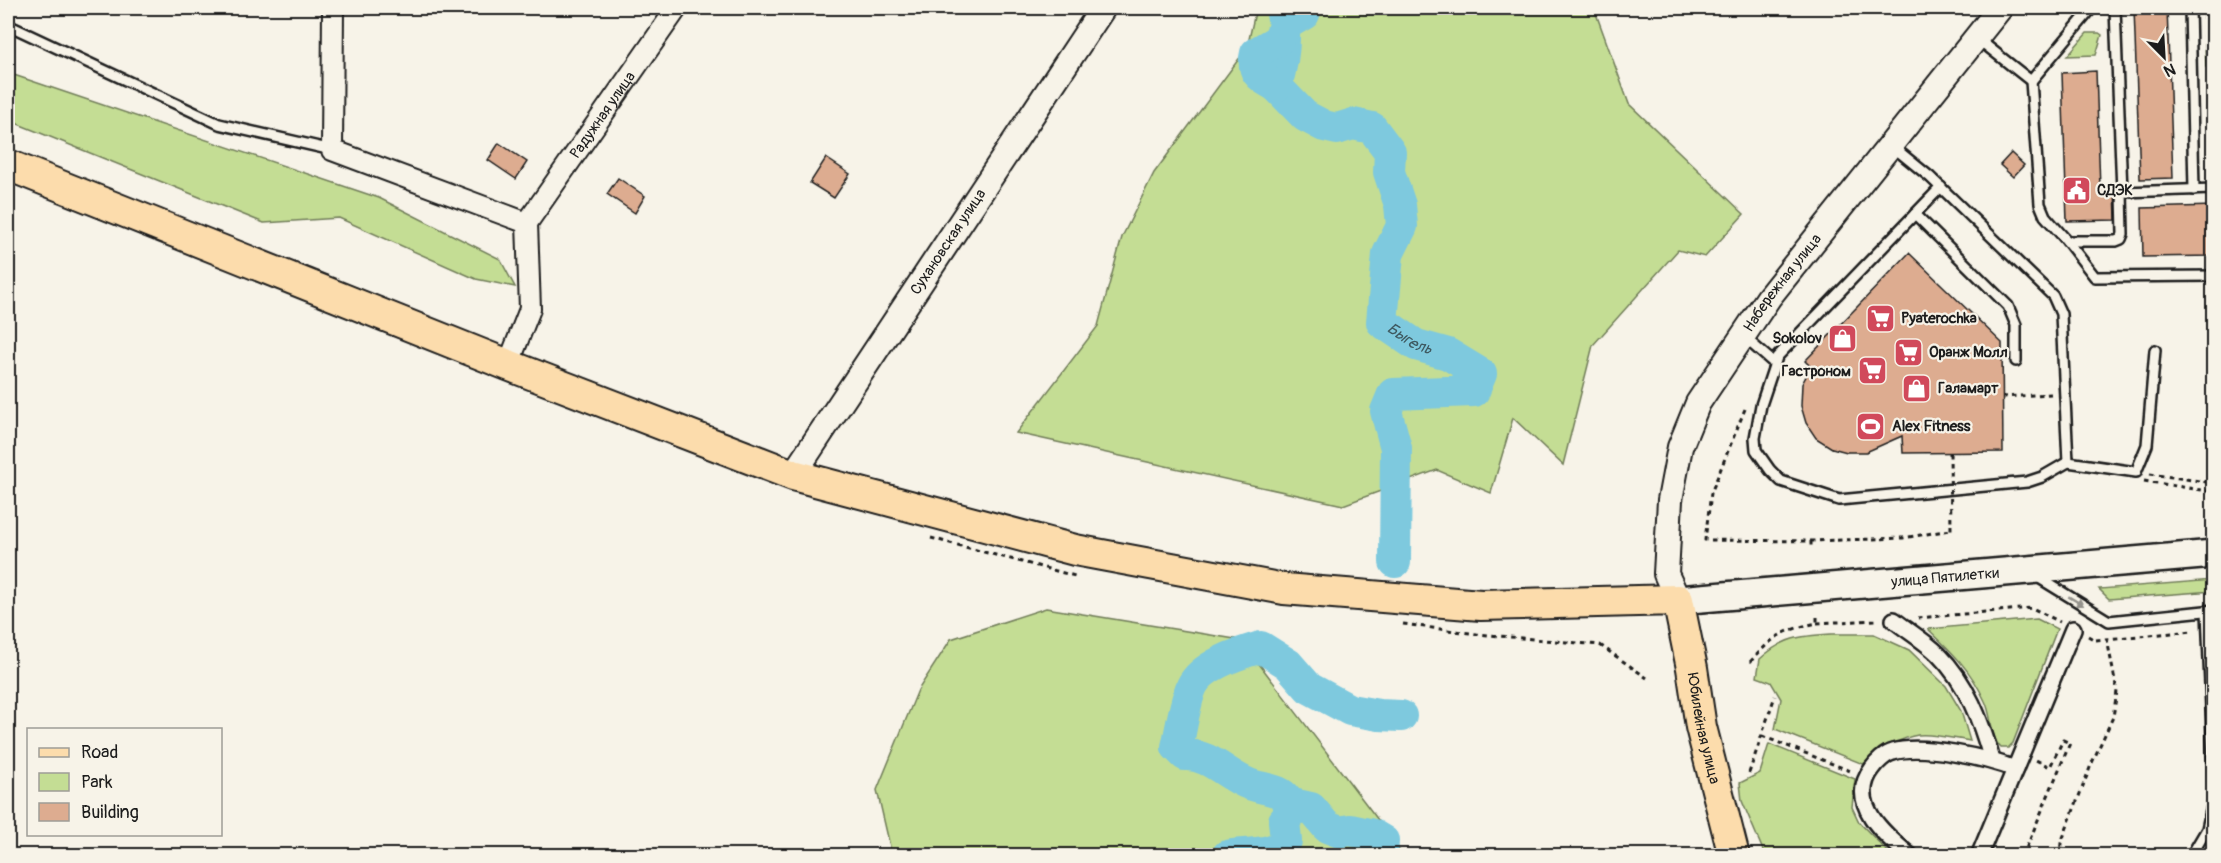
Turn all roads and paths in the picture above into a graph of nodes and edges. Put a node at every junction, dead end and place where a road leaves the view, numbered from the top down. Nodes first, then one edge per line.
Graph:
1 (333, 8) edge
2 (677, 8) edge
3 (1103, 8) edge
4 (2000, 8) edge
5 (2092, 8) edge
6 (2115, 8) edge
7 (2190, 8) edge
8 (8, 25) edge
9 (1976, 38) junction
10 (2031, 81) junction
11 (1890, 145) junction
12 (332, 150) junction
13 (8, 165) edge
14 (1941, 187) junction
15 (2214, 189) edge
16 (2194, 190) junction
17 (2122, 192) junction
18 (1915, 214) junction
19 (527, 223) junction
20 (2067, 241) junction
21 (2214, 276) edge
22 (1743, 336) junction
23 (2154, 350) dead end
24 (2016, 361) dead end
25 (1775, 364) junction
26 (508, 365) junction
27 (2064, 393) junction
28 (2002, 397) dead end
29 (1749, 400) dead end
30 (1950, 453) dead end
31 (2068, 462) junction
32 (2136, 472) junction
33 (793, 475) junction
34 (2214, 483) edge
35 (1811, 541) junction
36 (1811, 548) dead end
37 (2214, 554) edge
38 (2026, 570) junction
39 (1678, 600) junction
40 (2210, 610) edge
41 (1816, 617) dead end
42 (1894, 620) junction
43 (1817, 623) junction
44 (2073, 629) junction
45 (2207, 629) junction
46 (2107, 639) junction
47 (1600, 645) dead end
48 (1750, 662) dead end
49 (1647, 678) dead end
50 (1775, 696) dead end
51 (1762, 736) junction
52 (1992, 760) junction
53 (2038, 761) dead end
54 (2015, 769) junction
55 (1749, 773) dead end
56 (1866, 777) junction
57 (2214, 784) edge
58 (2214, 797) edge
59 (1734, 855) edge
60 (1910, 855) edge
61 (1979, 855) edge
62 (2023, 855) edge
63 (2060, 855) edge
64 (2191, 855) edge

1 - 12 street
2 - 19 street, Радужная улица
3 - 33 street, Сухановская улица
4 - 9 street, Набережная улица
5 - 10 lane
6 - 17 lane
7 - 16 lane
8 - 12 lane
9 - 10 lane
9 - 11 street, Набережная улица
10 - 20 lane
11 - 14 lane
11 - 22 street, Набережная улица
12 - 19 street
13 - 26 main road
14 - 18 lane
14 - 27 lane
15 - 16 lane
16 - 17 lane
17 - 20 lane
18 - 24 lane
18 - 25 lane
19 - 26 street
20 - 21 lane
22 - 25 lane
22 - 39 street, Набережная улица
23 - 32 lane
25 - 31 lane
26 - 33 main road
27 - 28 path
27 - 31 lane
29 - 35 path
30 - 35 path, bridge
31 - 32 lane
32 - 34 path
33 - 39 main road
35 - 36 path
37 - 38 main road, улица Пятилетки
38 - 39 main road, улица Пятилетки
38 -> 40 lane
39 - 59 main road, Юбилейная улица
40 - 45 lane
41 - 43 path
42 - 43 path
42 - 44 path
42 - 52 street
43 - 48 path
44 - 46 path
44 - 54 street
45 - 46 path
45 - 57 lane
46 - 63 path
47 - 49 path
50 - 51 path
51 - 55 path
51 - 56 path
52 - 54 street
52 - 56 street
53 - 62 path
54 - 61 street
56 - 60 street
58 - 64 lane

